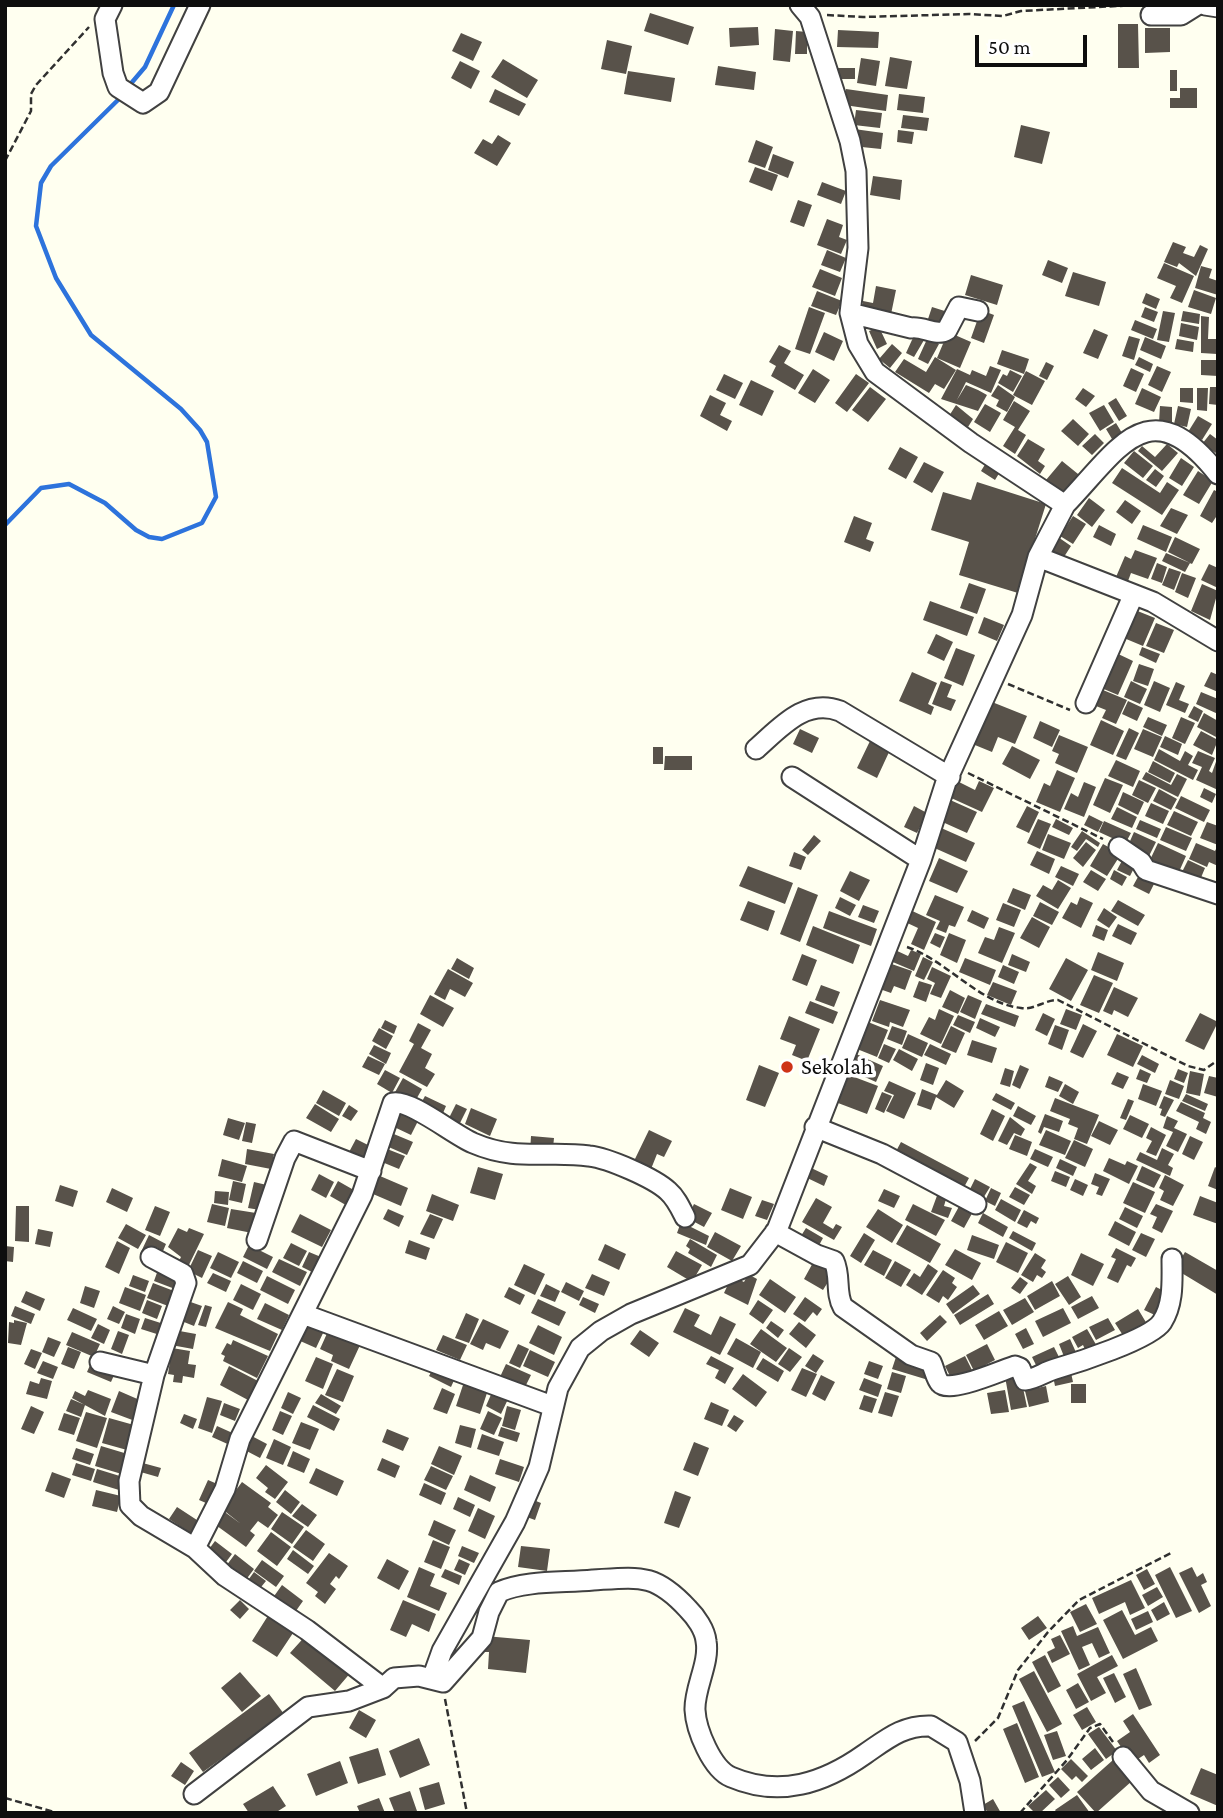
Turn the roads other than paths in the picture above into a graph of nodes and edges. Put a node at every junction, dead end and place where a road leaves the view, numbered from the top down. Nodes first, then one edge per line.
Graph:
1 (201, 5) edge
2 (1197, 5) edge
3 (1205, 5) edge
4 (1218, 7) edge
5 (1144, 10) edge
6 (805, 11) edge
7 (109, 12) edge
8 (978, 311) dead end
9 (850, 313) junction
10 (1218, 474) edge
11 (1065, 505) junction
12 (1038, 557) junction
13 (1133, 596) junction
14 (1218, 641) edge
15 (1086, 703) road end
16 (757, 749) dead end
17 (953, 772) junction
18 (792, 777) dead end
19 (1119, 847) road end
20 (921, 860) junction
21 (1218, 894) edge
22 (816, 1127) junction
23 (371, 1171) junction
24 (975, 1204) dead end
25 (685, 1217) dead end
26 (775, 1232) junction
27 (257, 1240) dead end
28 (151, 1258) dead end
29 (1172, 1259) dead end
30 (303, 1314) junction
31 (100, 1362) dead end
32 (154, 1375) junction
33 (552, 1406) junction
34 (195, 1548) junction
35 (438, 1680) junction
36 (383, 1688) junction
37 (1123, 1757) road end
38 (194, 1794) dead end
39 (975, 1813) edge
40 (1189, 1813) edge

1 - 7 street
2 - 5 street
3 - 4 street
6 - 9 street
8 - 9 street
9 - 11 street
10 - 11 street
11 - 12 street
12 - 13 street
12 - 17 street
13 - 14 street
13 - 15 street
16 - 17 street
17 - 20 street
18 - 20 street
19 - 21 street
20 - 22 street
22 - 24 street
22 - 26 street
23 - 25 street
23 - 27 street
23 - 30 street
26 - 29 street
26 - 33 street
28 - 32 street
30 - 33 street
30 - 34 street
31 - 32 street
32 - 34 street
33 - 35 street
34 - 36 street
35 - 36 street
35 - 39 street
36 - 38 street
37 - 40 street

